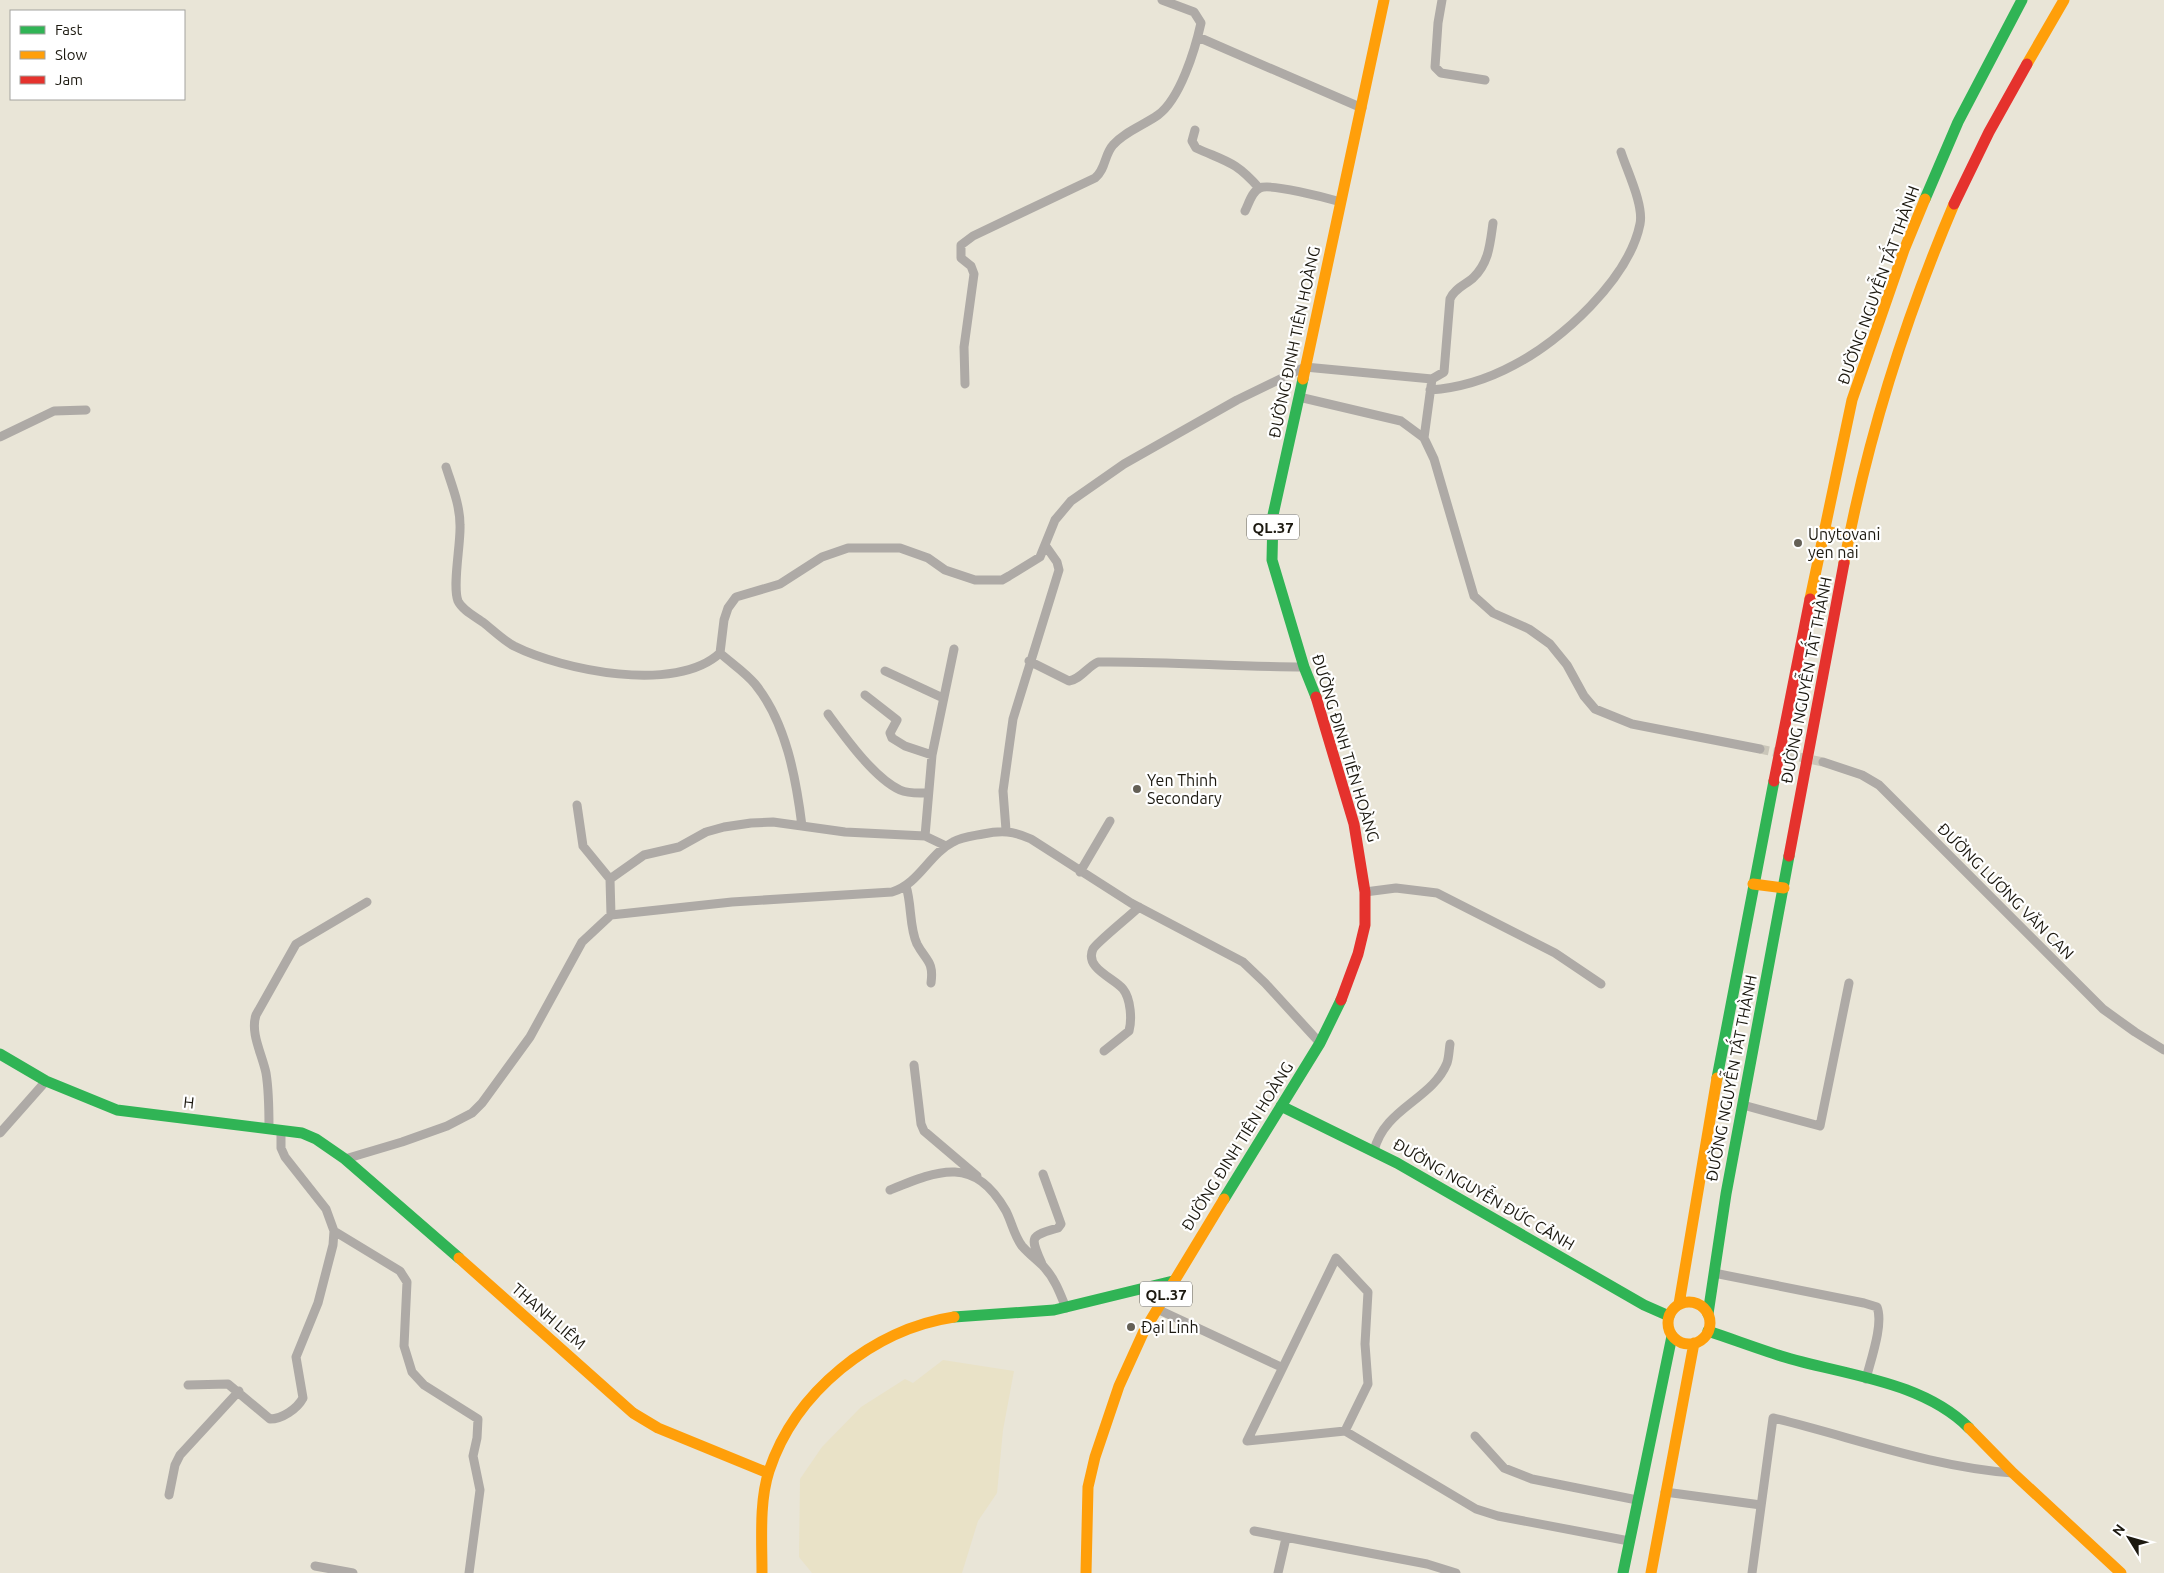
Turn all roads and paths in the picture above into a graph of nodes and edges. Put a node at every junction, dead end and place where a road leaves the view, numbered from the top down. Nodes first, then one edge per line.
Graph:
1 (1162, 0) edge
2 (1384, 0) edge
3 (1442, 0) edge
4 (2022, 0) edge
5 (2064, 0) edge
6 (1198, 37) junction
7 (1485, 80) dead end
8 (1362, 108) junction
9 (1195, 130) dead end
10 (1621, 152) dead end
11 (1259, 188) junction
12 (1341, 202) junction
13 (1245, 211) dead end
14 (1493, 223) dead end
15 (1305, 367) junction
16 (1432, 379) junction
17 (965, 384) dead end
18 (1430, 390) junction
19 (1299, 397) junction
20 (86, 410) dead end
21 (0, 437) edge
22 (1424, 438) junction
23 (446, 467) dead end
24 (1823, 530) junction
25 (1849, 537) junction
26 (1045, 545) junction
27 (954, 649) dead end
28 (720, 653) junction
29 (1029, 661) junction
30 (1304, 667) junction
31 (885, 671) dead end
32 (865, 695) dead end
33 (943, 698) junction
34 (828, 714) dead end
35 (1760, 749) tunnel mouth
36 (932, 755) junction
37 (1823, 762) tunnel mouth
38 (927, 793) junction
39 (577, 805) dead end
40 (1110, 821) dead end
41 (802, 826) junction
42 (1006, 830) junction
43 (925, 836) junction
44 (946, 846) junction
45 (1080, 872) junction
46 (610, 878) junction
47 (1753, 884) junction
48 (906, 886) junction
49 (1784, 888) junction
50 (1366, 892) junction
51 (367, 902) dead end
52 (1139, 908) junction
53 (611, 915) junction
54 (931, 983) dead end
55 (1601, 984) dead end
56 (1849, 984) dead end
57 (1320, 1043) junction
58 (1450, 1044) dead end
59 (2164, 1050) edge
60 (1104, 1051) dead end
61 (0, 1054) edge
62 (914, 1065) dead end
63 (46, 1081) junction
64 (1743, 1105) junction
65 (1281, 1106) junction
66 (269, 1128) junction
67 (281, 1130) junction
68 (0, 1133) edge
69 (330, 1147) joint
70 (1374, 1151) junction
71 (345, 1159) junction
72 (1043, 1174) dead end
73 (982, 1182) junction
74 (890, 1190) dead end
75 (334, 1231) junction
76 (1043, 1266) junction
77 (1714, 1273) junction
78 (1173, 1281) junction
79 (1679, 1304) junction
80 (1066, 1308) junction
81 (1157, 1309) junction
82 (1708, 1314) junction
83 (1669, 1316) junction
84 (1708, 1332) junction
85 (1672, 1336) junction
86 (1694, 1343) junction
87 (1282, 1366) junction
88 (1866, 1380) junction
89 (188, 1385) dead end
90 (238, 1391) junction
91 (1345, 1431) junction
92 (1475, 1436) dead end
93 (768, 1473) junction
94 (2013, 1473) junction
95 (1665, 1492) junction
96 (169, 1495) dead end
97 (1637, 1500) junction
98 (1761, 1505) junction
99 (1254, 1531) dead end
100 (1286, 1538) junction
101 (1629, 1541) junction
102 (315, 1566) dead end
103 (353, 1573) edge
104 (469, 1573) edge
105 (762, 1573) edge
106 (1086, 1573) edge
107 (1278, 1573) edge
108 (1456, 1573) edge
109 (1623, 1573) edge
110 (1651, 1573) edge
111 (1752, 1573) edge
112 (2121, 1573) edge

1 - 6 street
2 - 8 main road, ĐƯỜNG ĐINH TIÊN HOÀNG / QL.37
3 - 7 street
4 - 24 main road, ĐƯỜNG NGUYỄN TẤT THÀNH
5 - 25 main road, ĐƯỜNG NGUYỄN TẤT THÀNH
6 - 8 street
6 - 17 street
8 - 12 main road, ĐƯỜNG ĐINH TIÊN HOÀNG / QL.37
9 - 11 street
10 - 18 street
11 - 12 street
11 - 13 street
12 - 15 main road, ĐƯỜNG ĐINH TIÊN HOÀNG / QL.37
14 - 16 street
15 - 16 street
15 - 19 main road, ĐƯỜNG ĐINH TIÊN HOÀNG / QL.37
15 - 26 street
16 - 18 street
18 - 22 street
19 - 22 street
19 - 30 main road, ĐƯỜNG ĐINH TIÊN HOÀNG / QL.37
20 - 21 street
22 - 35 street
23 - 28 street
24 - 25 main road
24 - 47 main road, ĐƯỜNG NGUYỄN TẤT THÀNH
25 - 49 main road, ĐƯỜNG NGUYỄN TẤT THÀNH
26 - 28 street
26 - 29 street
27 - 33 street
28 - 41 street
29 - 30 street
29 - 42 street
30 - 50 main road, ĐƯỜNG ĐINH TIÊN HOÀNG / QL.37
31 - 33 street
32 - 36 street
33 - 36 street
34 - 38 street
36 - 38 street
37 - 59 street, ĐƯỜNG LƯƠNG VĂN CAN
38 - 43 street
39 - 46 street
40 - 45 street
41 - 43 street
41 - 46 street
42 - 44 street
42 - 45 street
43 - 44 street
44 - 48 street
45 - 52 street
46 - 53 street
47 - 49 main road
47 - 79 main road, ĐƯỜNG NGUYỄN TẤT THÀNH
48 - 53 street
48 - 54 street
49 - 64 main road, ĐƯỜNG NGUYỄN TẤT THÀNH
50 - 55 street
50 - 57 main road, ĐƯỜNG ĐINH TIÊN HOÀNG / QL.37
51 - 66 street
52 - 57 street
52 - 60 street
53 - 71 street
56 - 64 street
57 - 65 main road, ĐƯỜNG ĐINH TIÊN HOÀNG / QL.37
58 - 70 street
61 - 63 main road, H
62 - 73 street
63 - 66 main road, H
63 - 68 street
64 - 77 main road, ĐƯỜNG NGUYỄN TẤT THÀNH
65 - 70 main road, ĐƯỜNG NGUYỄN ĐỨC CẢNH
65 - 78 main road, ĐƯỜNG ĐINH TIÊN HOÀNG / QL.37
66 - 67 main road, H
67 - 69 main road, H
67 - 75 street
69 - 71 main road, THANH LIÊM
70 - 83 main road, ĐƯỜNG NGUYỄN ĐỨC CẢNH
71 - 93 main road, THANH LIÊM
72 - 76 street
73 - 74 street
73 - 76 street
75 - 90 street
75 - 104 street
76 - 80 street
77 - 82 main road, ĐƯỜNG NGUYỄN TẤT THÀNH
77 - 88 street
78 - 80 main road
78 - 81 main road, ĐƯỜNG ĐINH TIÊN HOÀNG / QL.37
79 - 82 main road
79 - 83 main road
80 - 93 main road
81 - 87 street
81 - 106 main road, ĐƯỜNG ĐINH TIÊN HOÀNG / QL.37
82 - 84 main road
83 - 85 main road
84 - 86 main road
84 - 88 main road
85 - 86 main road
85 - 97 main road
86 - 95 main road
87 - 91 street
87 - 91 street
88 - 94 main road
89 - 90 street
90 - 96 street
91 - 101 street
92 - 97 street
93 - 105 main road
94 - 98 street
94 - 112 main road
95 - 98 street
95 - 110 main road
97 - 101 main road
98 - 111 street
99 - 100 street
100 - 107 street
100 - 108 street
101 - 109 main road
102 - 103 street

